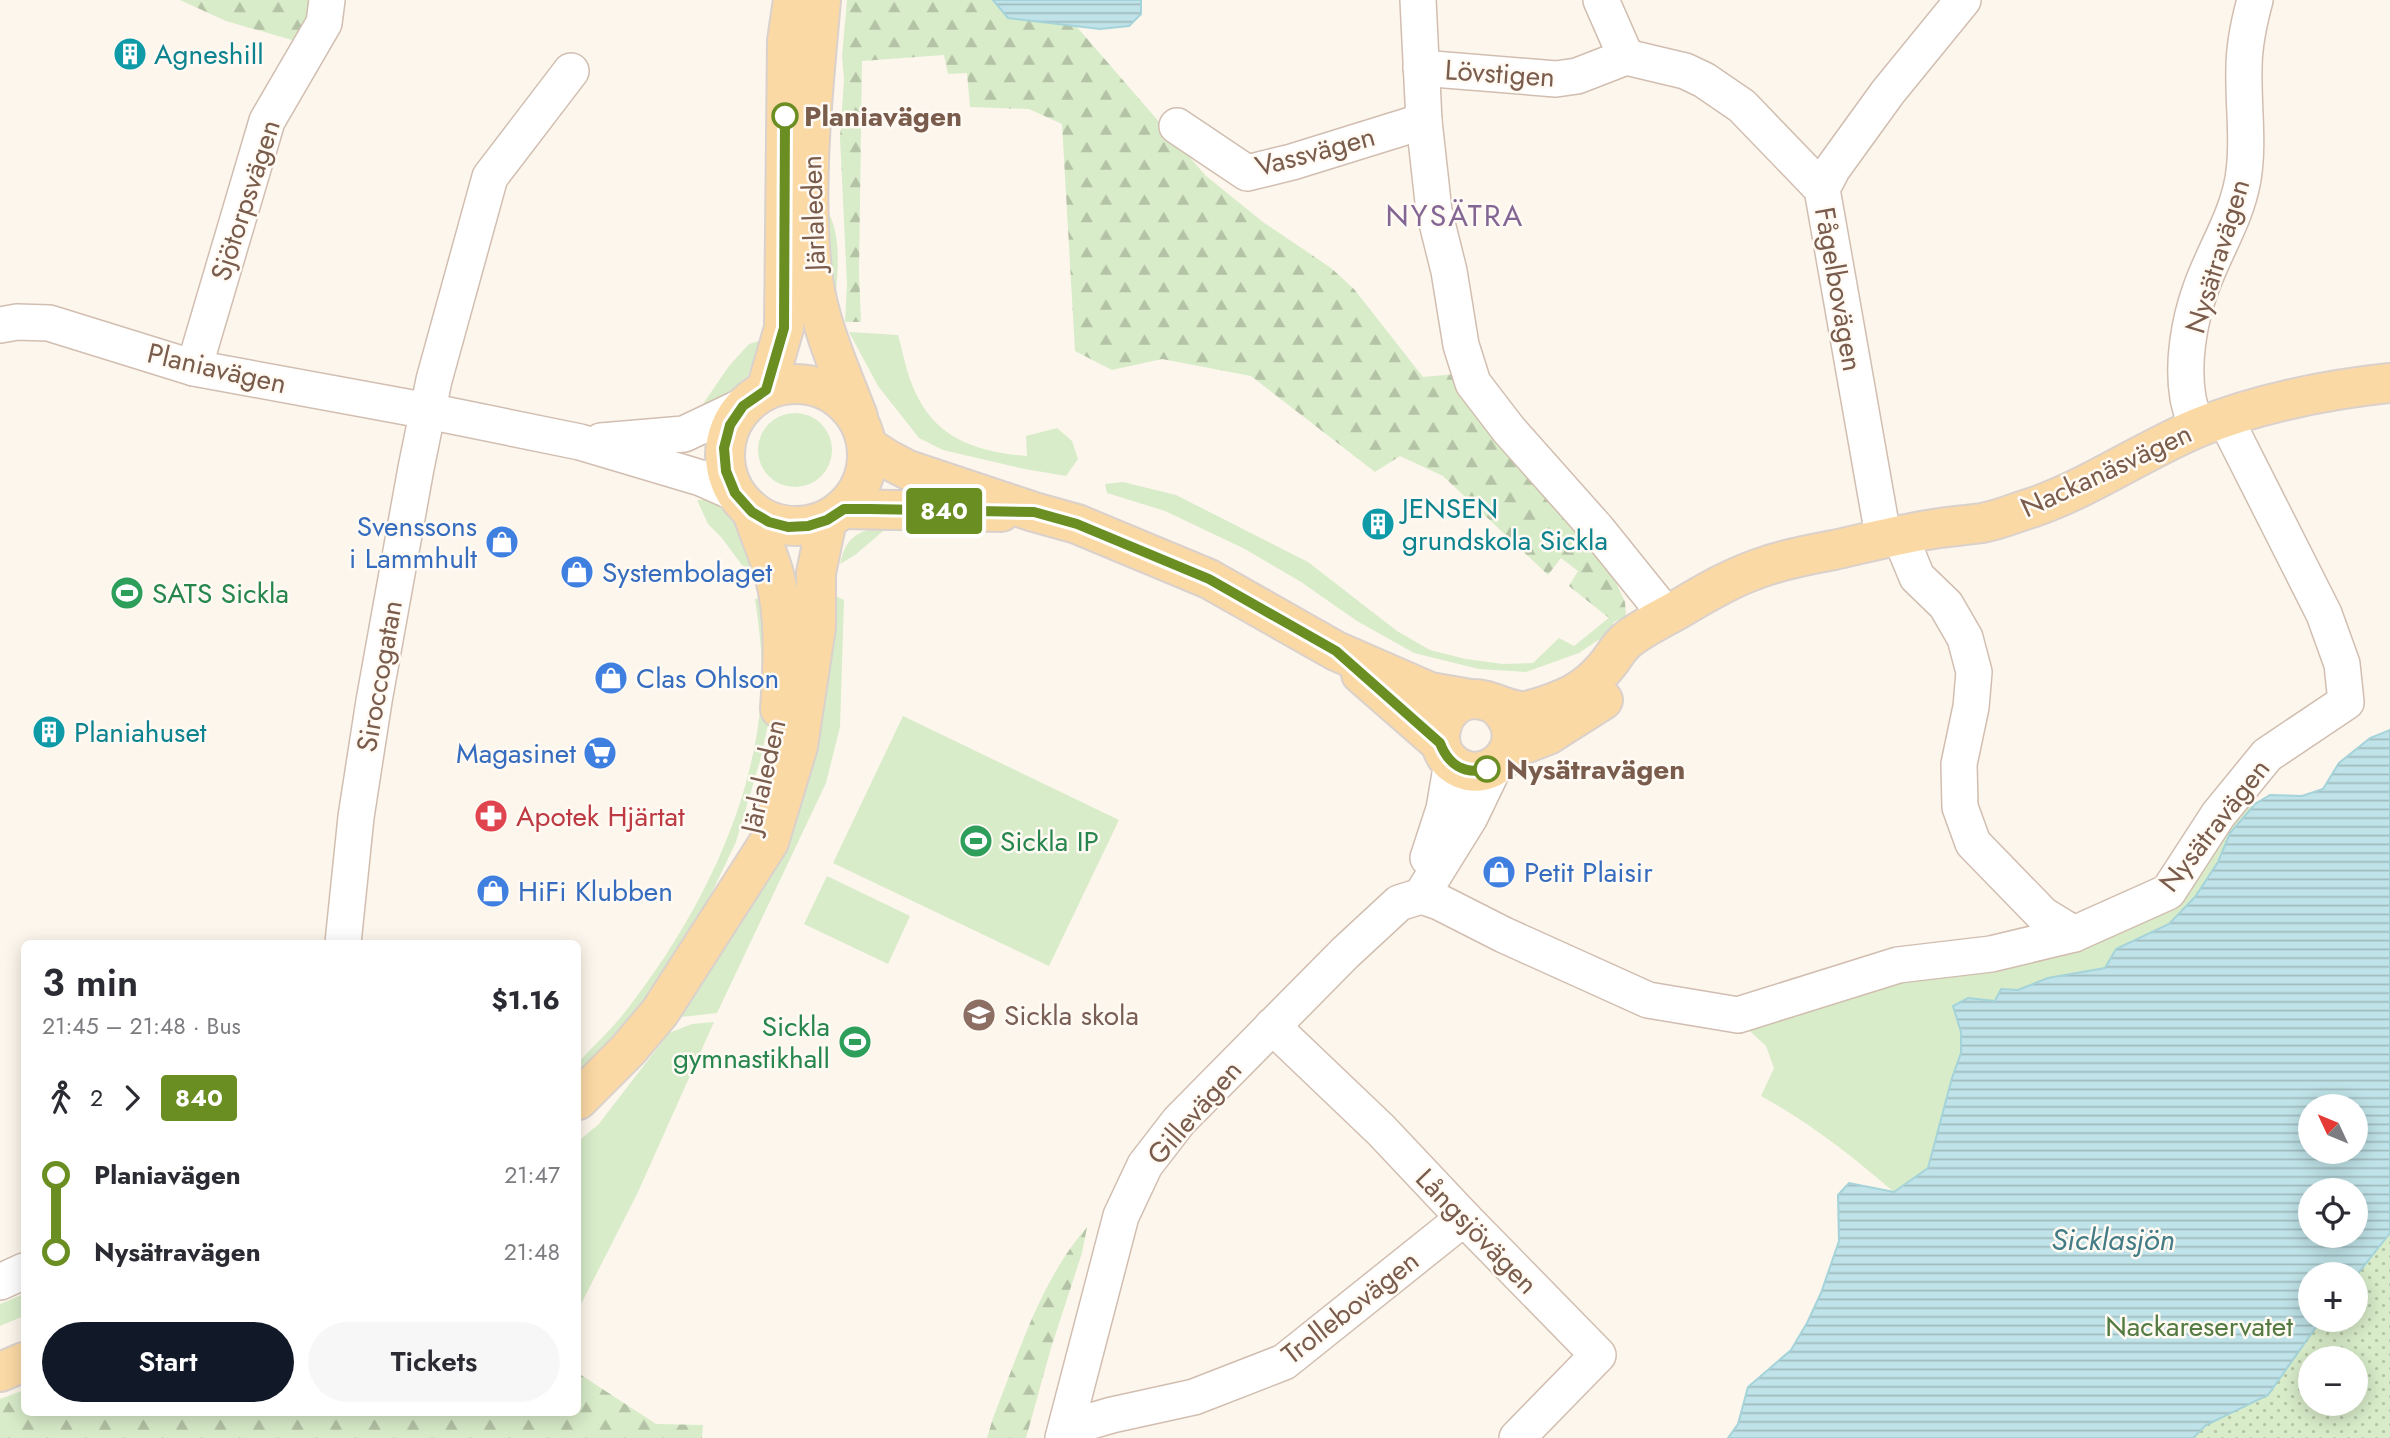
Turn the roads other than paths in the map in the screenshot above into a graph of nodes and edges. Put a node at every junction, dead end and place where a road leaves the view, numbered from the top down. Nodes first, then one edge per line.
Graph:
1 (327, 0) edge
2 (793, 0) edge
3 (821, 0) edge
4 (1418, 0) edge
5 (1601, 0) edge
6 (1962, 0) edge
7 (2255, 0) edge
8 (1626, 57) junction
9 (1421, 68) junction
10 (571, 71) dead end
11 (1424, 121) junction
12 (1177, 126) dead end
13 (1822, 189) junction
14 (4, 324) edge
15 (194, 368) junction
16 (2390, 383) edge
17 (755, 398) junction
18 (428, 411) junction
19 (2211, 423) junction
20 (863, 432) junction
21 (580, 442) junction
22 (743, 503) junction
23 (1034, 512) junction
24 (835, 515) junction
25 (1891, 538) junction
26 (1667, 616) junction
27 (1336, 651) junction
28 (1482, 701) junction
29 (1446, 753) junction
30 (1502, 758) junction
31 (1421, 896) junction
32 (720, 914) junction
33 (2074, 934) junction
34 (343, 940) edge
35 (1272, 1026) junction
36 (581, 1097) edge
37 (1464, 1218) junction
38 (21, 1272) edge
39 (0, 1282) edge
40 (21, 1363) edge
41 (0, 1372) edge
42 (1065, 1433) edge
43 (1517, 1438) edge

1 - 15 street, Sjötorpsvägen
2 - 17 main road, Järlaleden
3 - 20 main road, Järlaleden
4 - 9 street
5 - 8 street
6 - 13 street, Fågelbovägen
7 - 19 street, Nysätravägen
8 - 9 street, Lövstigen
8 - 13 street
9 - 11 street
10 - 18 street
11 - 12 street, Vassvägen
11 - 26 street
13 - 25 street, Fågelbovägen
14 - 15 street, Planiavägen
15 - 18 street, Planiavägen
16 - 19 main road, Nackanäsvägen
17 - 20 main road
17 - 21 street, Planiavägen
17 - 22 main road
18 - 21 street, Planiavägen
18 - 34 street, Siroccogatan
19 - 25 main road, Nackanäsvägen
19 - 33 street, Nysätravägen
20 - 23 main road
20 - 24 main road
21 - 22 street, Planiavägen
22 - 24 main road
22 - 32 main road, Järlaleden
23 - 24 main road
23 - 27 main road
24 - 32 main road, Järlaleden
25 - 26 main road, Nackanäsvägen
25 - 33 street, Fågelbovägen
26 - 28 main road, Nackanäsvägen
26 - 30 main road, Nackanäsvägen
27 - 28 main road
27 - 29 main road
28 - 29 main road
28 - 30 main road
29 - 30 main road, Nackanäsvägen
29 - 31 street
30 - 31 street
31 - 33 street, Nysätravägen
31 - 35 street, Gillevägen
32 - 36 main road, Järlaleden
35 - 37 street, Långsjövägen
35 - 42 street, Gillevägen
37 - 42 street, Trollebovägen
37 - 43 street, Långsjövägen
38 - 39 street
40 - 41 main road

